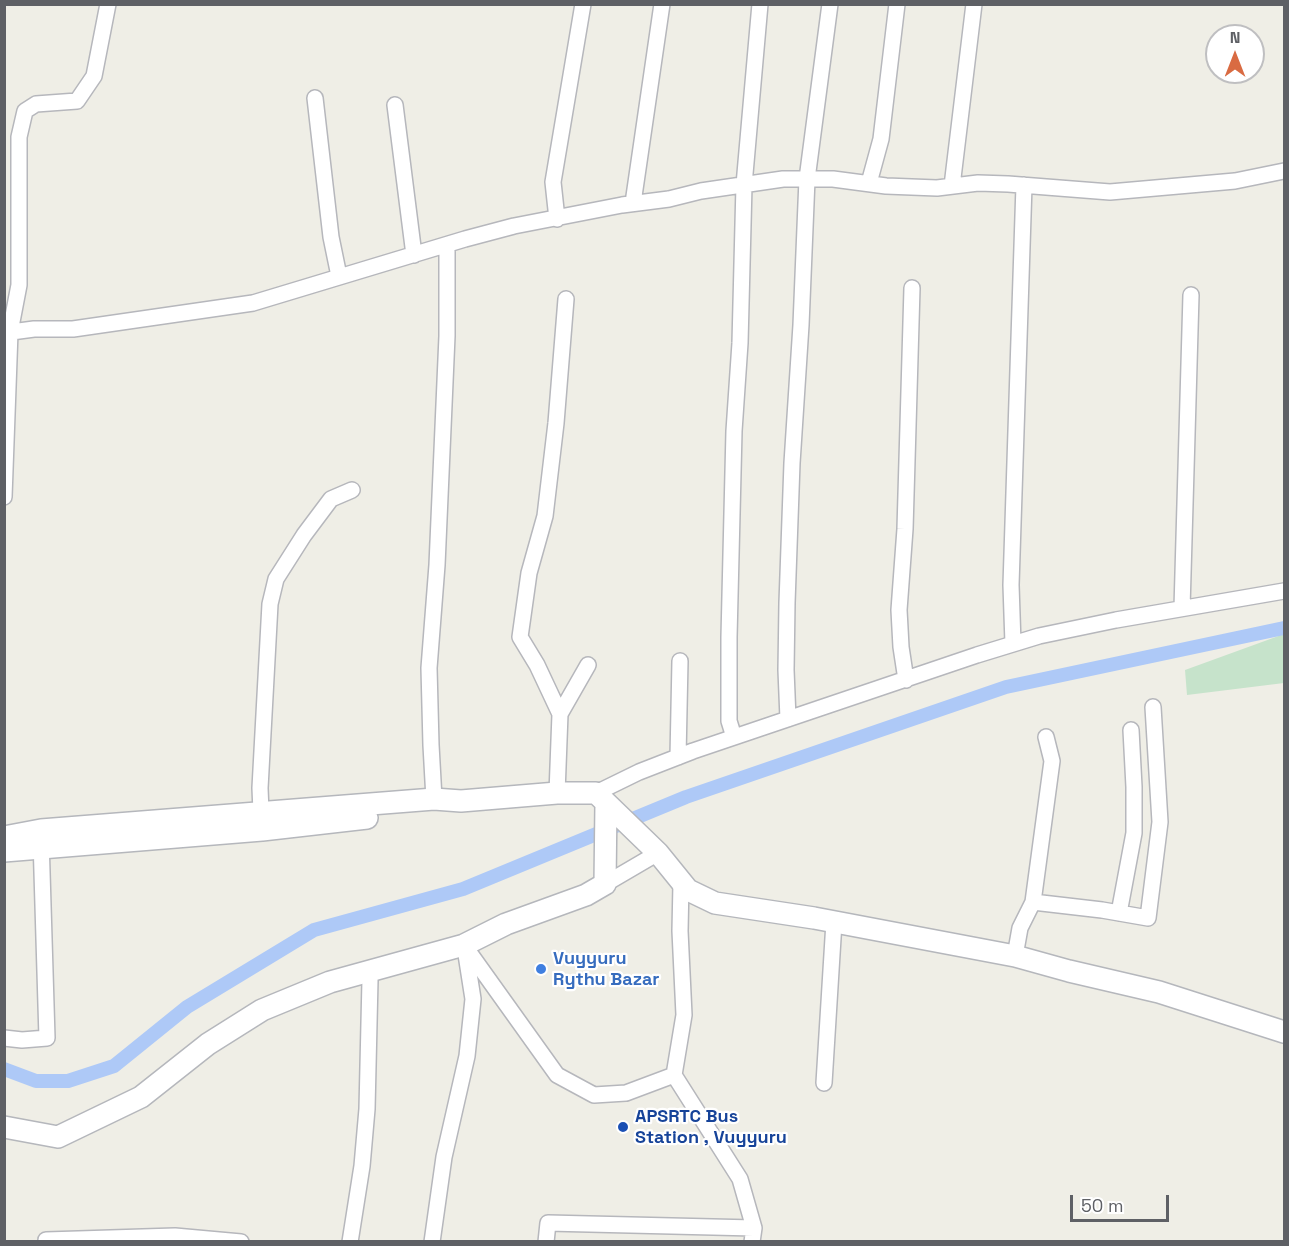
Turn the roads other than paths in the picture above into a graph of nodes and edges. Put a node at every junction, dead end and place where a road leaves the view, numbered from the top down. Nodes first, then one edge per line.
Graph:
1 (108, 4) edge
2 (582, 4) edge
3 (662, 4) edge
4 (760, 4) edge
5 (830, 4) edge
6 (897, 4) edge
7 (974, 4) edge
8 (315, 98) dead end
9 (395, 105) dead end
10 (1284, 171) edge
11 (807, 179) junction
12 (869, 183) junction
13 (744, 185) junction
14 (1024, 185) junction
15 (952, 186) junction
16 (633, 203) junction
17 (557, 219) junction
18 (447, 245) junction
19 (414, 255) junction
20 (339, 276) junction
21 (912, 288) dead end
22 (1191, 295) dead end
23 (566, 299) dead end
24 (7, 333) edge
25 (352, 490) dead end
26 (4, 497) edge
27 (1284, 591) edge
28 (1182, 609) junction
29 (1013, 644) junction
30 (680, 661) dead end
31 (588, 665) dead end
32 (906, 680) junction
33 (1153, 707) dead end
34 (560, 714) junction
35 (788, 719) junction
36 (1131, 730) dead end
37 (734, 737) junction
38 (1046, 737) dead end
39 (678, 757) junction
40 (557, 794) junction
41 (601, 798) junction
42 (434, 799) junction
43 (461, 801) junction
44 (261, 812) junction
45 (4, 837) edge
46 (41, 840) junction
47 (4, 851) edge
48 (658, 853) junction
49 (681, 883) junction
50 (605, 884) junction
51 (1033, 902) junction
52 (1119, 913) junction
53 (834, 922) junction
54 (464, 945) junction
55 (1015, 956) junction
56 (370, 980) dead end
57 (1284, 1032) edge
58 (4, 1038) edge
59 (674, 1075) junction
60 (824, 1083) dead end
61 (4, 1127) edge
62 (753, 1235) edge
63 (46, 1240) dead end
64 (242, 1242) edge
65 (350, 1242) edge
66 (432, 1242) edge
67 (546, 1242) edge

1 - 24 street
2 - 17 street
3 - 16 street
4 - 13 street
5 - 11 street
6 - 12 street
7 - 15 street
8 - 20 street
9 - 19 street
10 - 14 street
11 - 12 street
11 - 13 street
11 - 35 street
12 - 15 street
13 - 16 street
13 - 37 street
14 - 15 street
14 - 29 street
16 - 17 street
17 - 18 street
18 - 19 street
18 - 42 street
19 - 20 street
20 - 24 street
21 - 32 street
22 - 28 street
23 - 34 street
24 - 26 street
25 - 44 street
27 - 28 street
28 - 29 street
29 - 32 street
30 - 39 street
31 - 34 street
32 - 35 street
33 - 52 street
34 - 40 street
35 - 37 street
36 - 52 street
37 - 39 street
38 - 51 street
39 - 41 street
40 - 41 main road
40 - 43 main road
41 - 48 main road
41 - 50 main road
42 - 43 main road
42 - 44 main road
43 - 46 main road
44 - 46 main road
45 - 46 main road
46 - 47 main road
46 - 58 street
48 - 49 main road
48 - 50 street
49 - 53 main road
49 - 59 street
50 - 54 main road
51 - 52 street
51 - 55 street
53 - 55 main road
53 - 60 street
54 - 59 street
54 - 61 main road
54 - 66 street
55 - 57 main road
56 - 65 street
59 - 62 street
62 - 67 street
63 - 64 street

